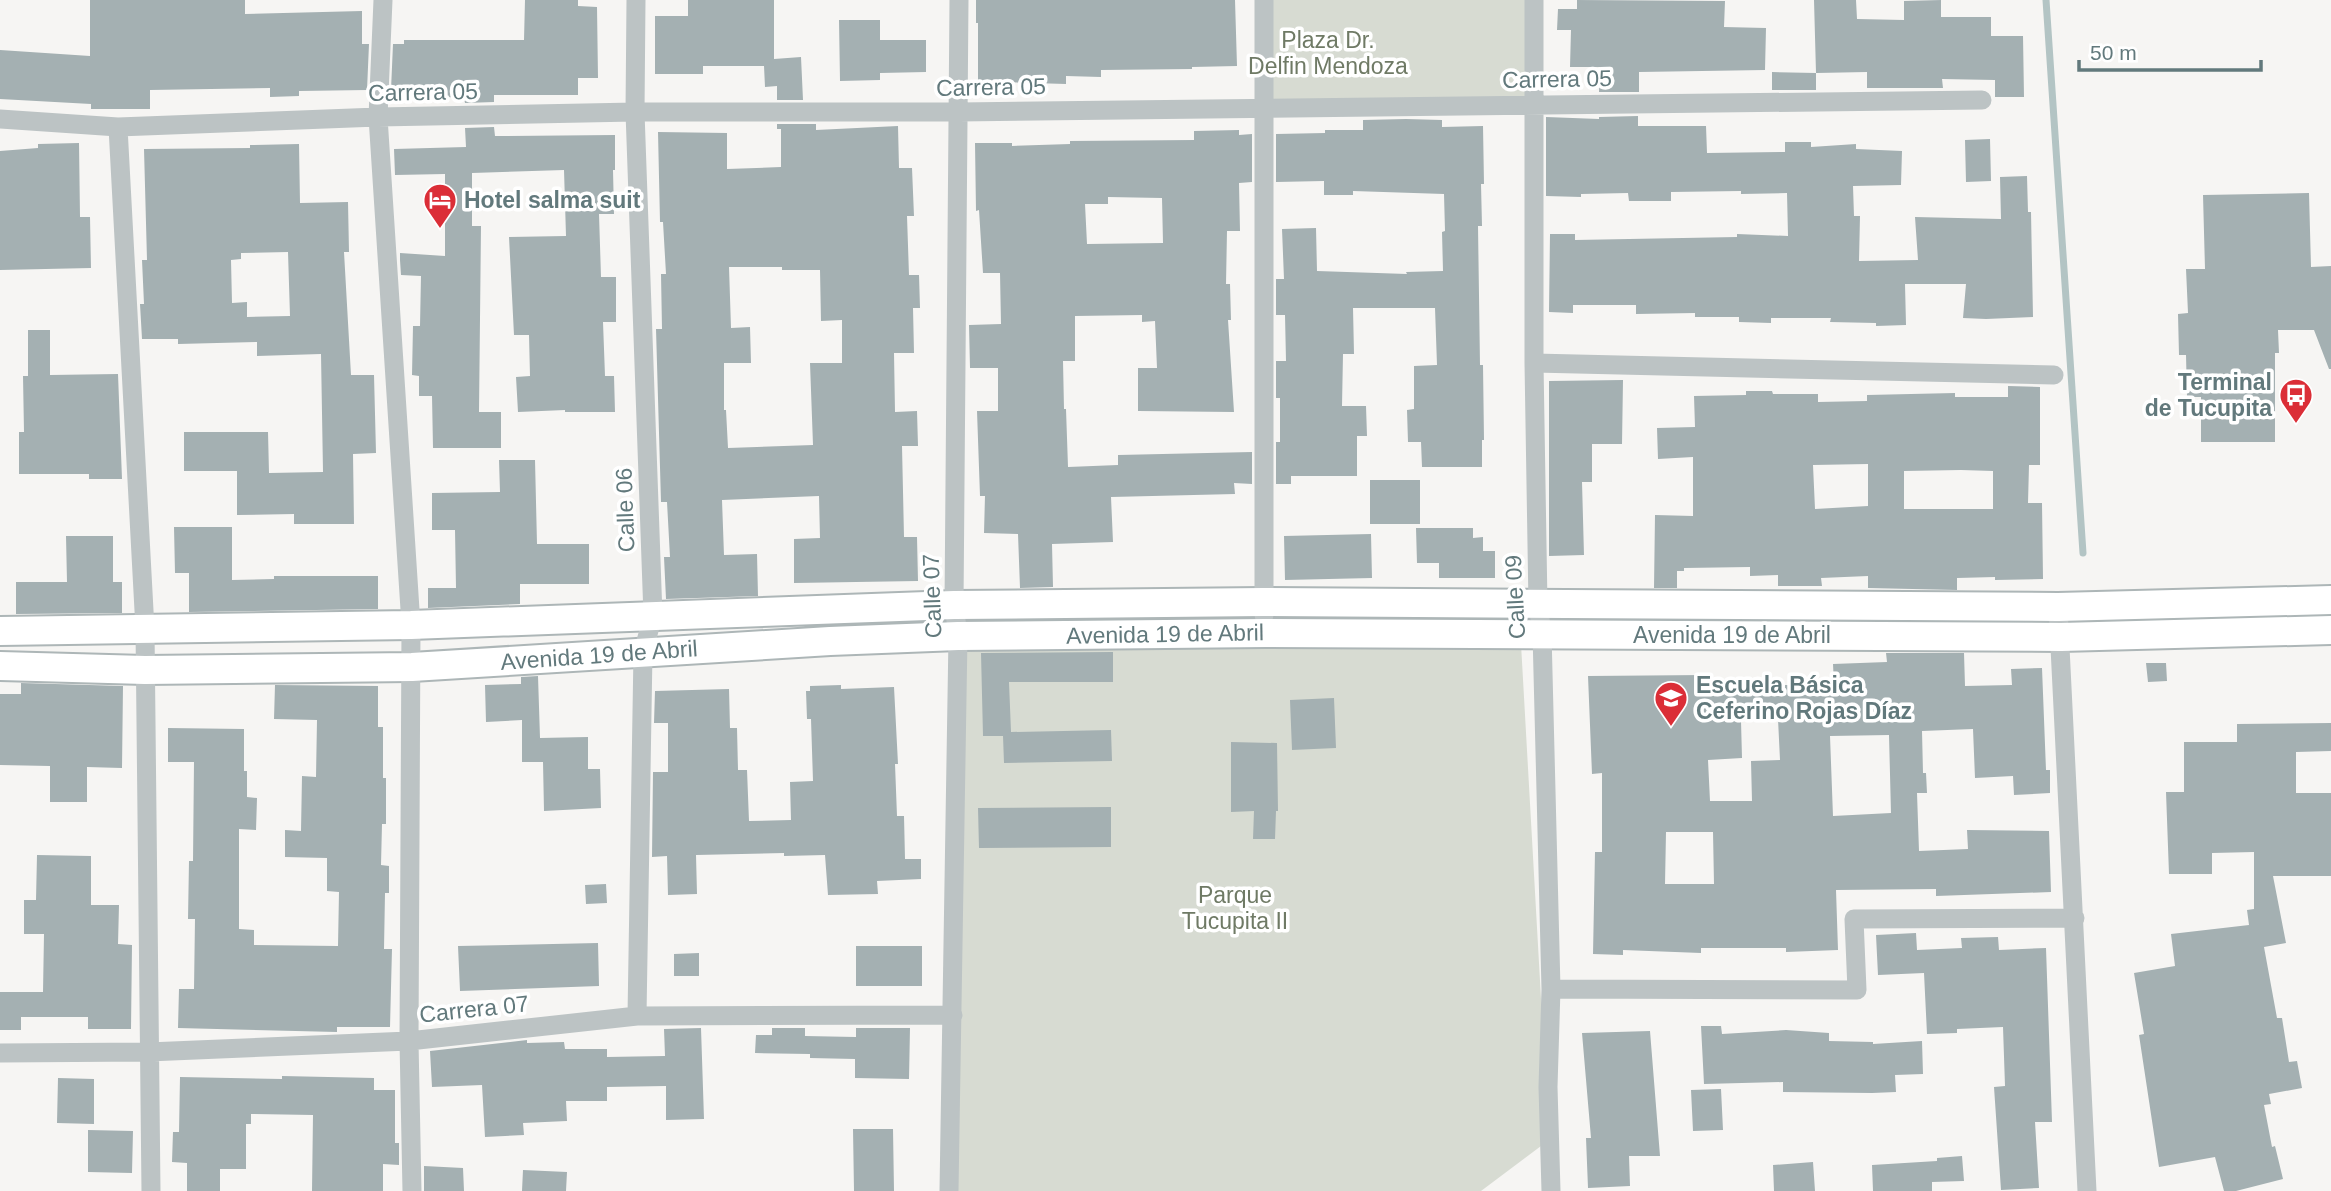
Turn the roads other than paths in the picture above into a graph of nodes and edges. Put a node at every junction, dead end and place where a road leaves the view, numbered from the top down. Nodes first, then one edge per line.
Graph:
1 (383, 0) edge
2 (636, 0) edge
3 (960, 0) edge
4 (1264, 0) edge
5 (1535, 0) edge
6 (1982, 100) dead end
7 (1536, 104) junction
8 (1264, 108) junction
9 (635, 112) junction
10 (959, 112) junction
11 (378, 117) junction
12 (0, 119) edge
13 (118, 127) junction
14 (1534, 363) junction
15 (2054, 375) dead end
16 (2331, 600) edge
17 (1263, 602) junction
18 (954, 605) junction
19 (1538, 605) junction
20 (2059, 607) junction
21 (653, 616) junction
22 (411, 625) junction
23 (145, 629) junction
24 (2331, 630) edge
25 (0, 631) edge
26 (1265, 633) junction
27 (1542, 633) junction
28 (958, 636) junction
29 (2061, 637) junction
30 (643, 653) junction
31 (0, 666) edge
32 (412, 667) junction
33 (145, 670) junction
34 (2075, 918) junction
35 (1551, 989) junction
36 (953, 1015) junction
37 (637, 1016) junction
38 (408, 1041) junction
39 (148, 1052) junction
40 (0, 1054) edge
41 (150, 1191) edge
42 (412, 1191) edge
43 (949, 1191) edge
44 (1551, 1191) edge
45 (2087, 1191) edge

1 - 11 street
2 - 9 street, Calle 06
3 - 10 street, Calle 07
4 - 8 street
5 - 7 street, Calle 09
6 - 7 street, Carrera 05
7 - 8 street, Carrera 05
7 - 14 street, Calle 09
8 - 10 street, Carrera 05
8 - 17 street
9 - 10 street, Carrera 05
9 - 11 street, Carrera 05
9 - 21 street, Calle 06
10 - 18 street, Calle 07
11 - 13 street, Carrera 05
11 - 22 street
12 - 13 street, Carrera 05
13 - 23 street
14 - 15 street
14 - 19 street, Calle 09
16 - 20 street, Avenida 19 de Abril
17 - 18 street, Avenida 19 de Abril
17 - 19 street, Avenida 19 de Abril
17 - 26 street
18 - 21 street, Avenida 19 de Abril
18 - 28 street, Calle 07
19 - 20 street, Avenida 19 de Abril
19 - 27 street, Calle 09
20 - 29 street
21 - 22 street, Avenida 19 de Abril
21 - 30 street, Calle 06
22 - 23 street, Avenida 19 de Abril
22 - 32 street
23 - 25 street, Avenida 19 de Abril
23 - 33 street
24 - 29 street, Avenida 19 de Abril
26 - 27 street, Avenida 19 de Abril
26 - 28 street, Avenida 19 de Abril
27 - 29 street, Avenida 19 de Abril
27 - 35 street, Calle 09
28 - 30 street, Avenida 19 de Abril
28 - 36 street, Calle 07
29 - 34 street
30 - 32 street, Avenida 19 de Abril
30 - 37 street, Calle 06
31 - 33 street, Avenida 19 de Abril
32 - 33 street, Avenida 19 de Abril
32 - 38 street
33 - 39 street
34 - 35 street
34 - 45 street
35 - 44 street, Calle 09
36 - 37 street, Carrera 07
36 - 43 street, Calle 07
37 - 38 street, Carrera 07
38 - 39 street, Carrera 07
38 - 42 street
39 - 40 street, Carrera 07
39 - 41 street

